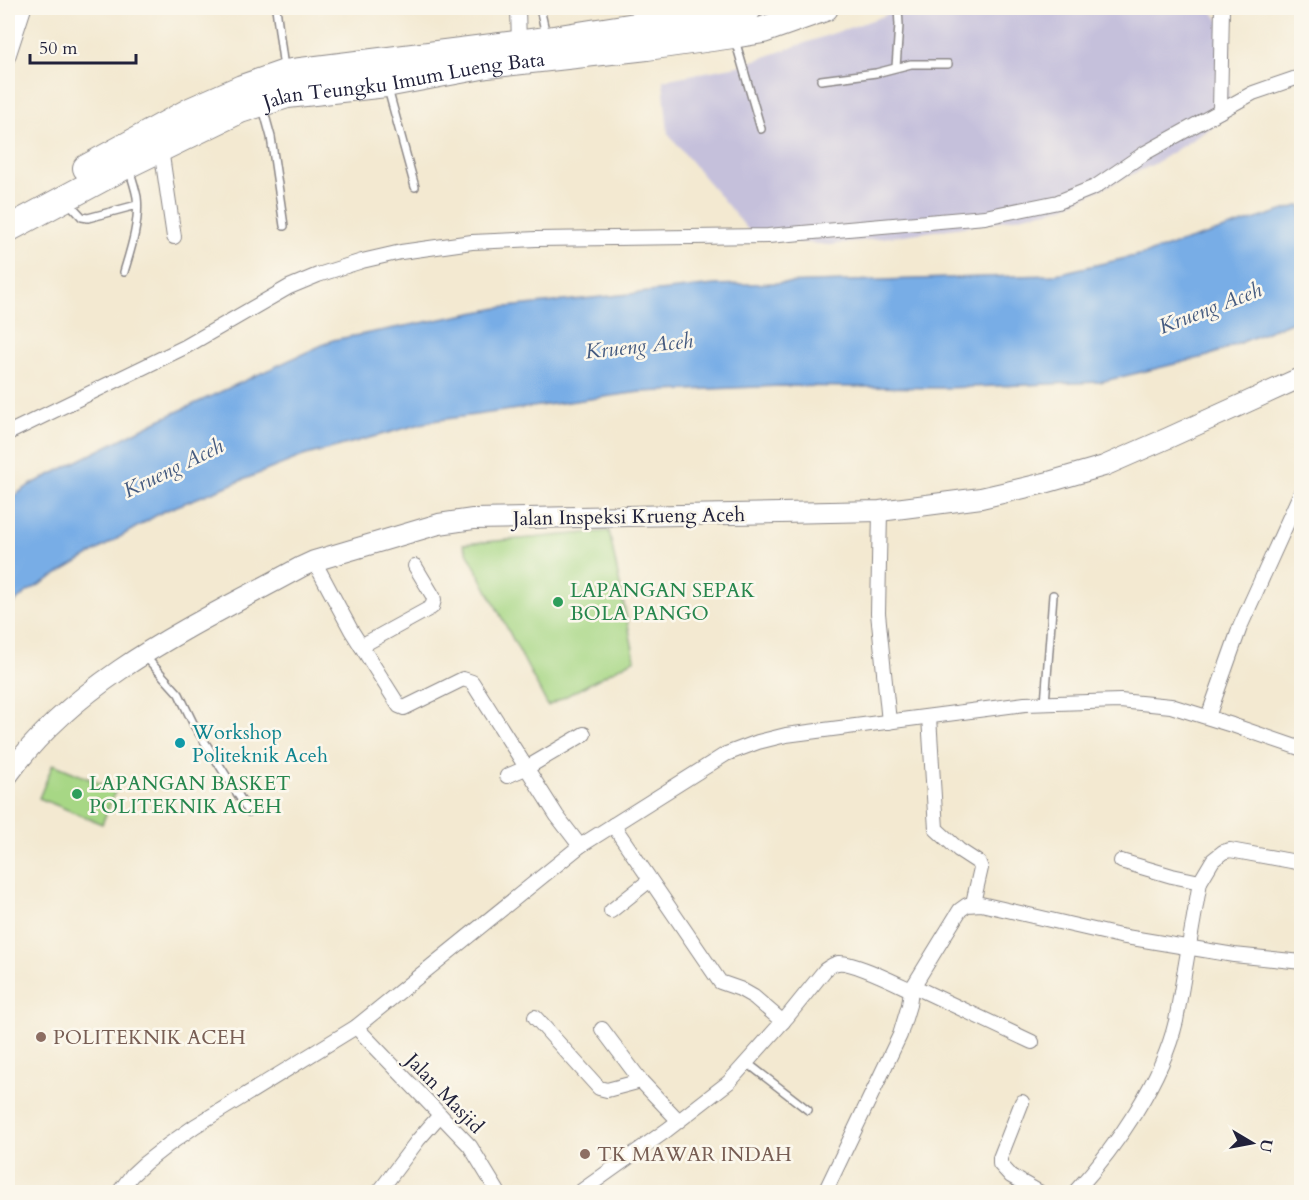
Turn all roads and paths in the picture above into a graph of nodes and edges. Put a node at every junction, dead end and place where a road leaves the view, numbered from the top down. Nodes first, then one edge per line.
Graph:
1 (24, 8) edge
2 (276, 8) edge
3 (518, 8) edge
4 (540, 8) edge
5 (749, 8) edge
6 (825, 8) edge
7 (898, 8) edge
8 (1222, 8) edge
9 (733, 35) junction
10 (547, 40) junction
11 (519, 44) junction
12 (8, 57) edge
13 (948, 64) dead end
14 (896, 68) junction
15 (1302, 76) edge
16 (821, 80) dead end
17 (286, 84) junction
18 (386, 84) junction
19 (261, 102) junction
20 (1220, 111) junction
21 (761, 129) dead end
22 (161, 149) junction
23 (127, 165) junction
24 (415, 187) dead end
25 (64, 198) junction
26 (137, 205) junction
27 (8, 212) edge
28 (284, 226) dead end
29 (8, 229) edge
30 (174, 237) dead end
31 (124, 272) dead end
32 (1302, 376) edge
33 (8, 433) edge
34 (1302, 490) edge
35 (880, 511) junction
36 (314, 561) junction
37 (415, 566) dead end
38 (1053, 595) dead end
39 (361, 646) junction
40 (143, 654) junction
41 (1046, 704) junction
42 (929, 717) junction
43 (1208, 717) junction
44 (889, 722) junction
45 (584, 734) dead end
46 (1302, 749) edge
47 (528, 767) junction
48 (8, 775) edge
49 (507, 776) dead end
50 (249, 812) dead end
51 (613, 825) junction
52 (580, 846) junction
53 (1121, 861) dead end
54 (1302, 863) edge
55 (650, 880) junction
56 (1200, 882) junction
57 (973, 903) junction
58 (611, 911) dead end
59 (1189, 947) junction
60 (1302, 962) edge
61 (912, 988) junction
62 (535, 1017) dead end
63 (783, 1022) junction
64 (356, 1027) junction
65 (602, 1029) dead end
66 (1032, 1042) dead end
67 (746, 1062) junction
68 (641, 1081) junction
69 (1022, 1102) dead end
70 (808, 1110) dead end
71 (440, 1115) junction
72 (678, 1120) junction
73 (119, 1192) edge
74 (379, 1192) edge
75 (498, 1192) edge
76 (580, 1192) edge
77 (825, 1192) edge
78 (1039, 1192) edge
79 (1075, 1192) edge

1 - 12 street
2 - 17 lane
3 - 11 street
4 - 10 lane
5 - 10 highway, Jalan Teungku Imum Lueng Bata
6 - 9 highway, Jalan Teungku Imum Lueng Bata
7 - 14 lane
8 - 20 street
9 - 18 highway, Jalan Teungku Imum Lueng Bata
9 - 21 lane
10 - 11 highway, Jalan Teungku Imum Lueng Bata
11 - 17 highway, Jalan Teungku Imum Lueng Bata
13 - 14 lane
14 - 16 lane
15 - 20 street
17 - 18 highway, Jalan Teungku Imum Lueng Bata
17 - 19 highway, Jalan Teungku Imum Lueng Bata
17 - 27 highway, Jalan Teungku Imum Lueng Bata
18 - 24 lane
19 - 22 highway, Jalan Teungku Imum Lueng Bata
19 - 28 lane
20 - 33 street
22 - 23 highway, Jalan Teungku Imum Lueng Bata
22 - 30 street
23 - 25 highway, Jalan Teungku Imum Lueng Bata
23 - 26 lane
25 - 26 lane
25 - 29 highway, Jalan Teungku Imum Lueng Bata
26 - 31 lane
32 - 35 street, Jalan Inspeksi Krueng Aceh
34 - 43 street
35 - 36 street, Jalan Inspeksi Krueng Aceh
35 - 44 street
36 - 39 street
36 - 40 street, Jalan Inspeksi Krueng Aceh
37 - 39 street
38 - 41 lane
39 - 47 street
40 - 48 street, Jalan Inspeksi Krueng Aceh
40 - 50 lane
41 - 42 street
41 - 43 street
42 - 44 street
42 - 57 street
43 - 46 street
44 - 51 street
45 - 47 street
47 - 49 street
47 - 52 street
51 - 52 street
51 - 55 street
52 - 64 street
53 - 56 street
54 - 56 street
55 - 58 street
55 - 63 street
56 - 59 street
57 - 59 street
57 - 61 street
59 - 60 street
59 - 79 street
61 - 63 street
61 - 66 street
61 - 77 street
62 - 68 street
63 - 67 street
64 - 71 street, Jalan Masjid
64 - 73 street
65 - 68 street
67 - 70 lane
67 - 72 street
68 - 72 street
69 - 78 street
71 - 74 street
71 - 75 street, Jalan Masjid
72 - 76 street

